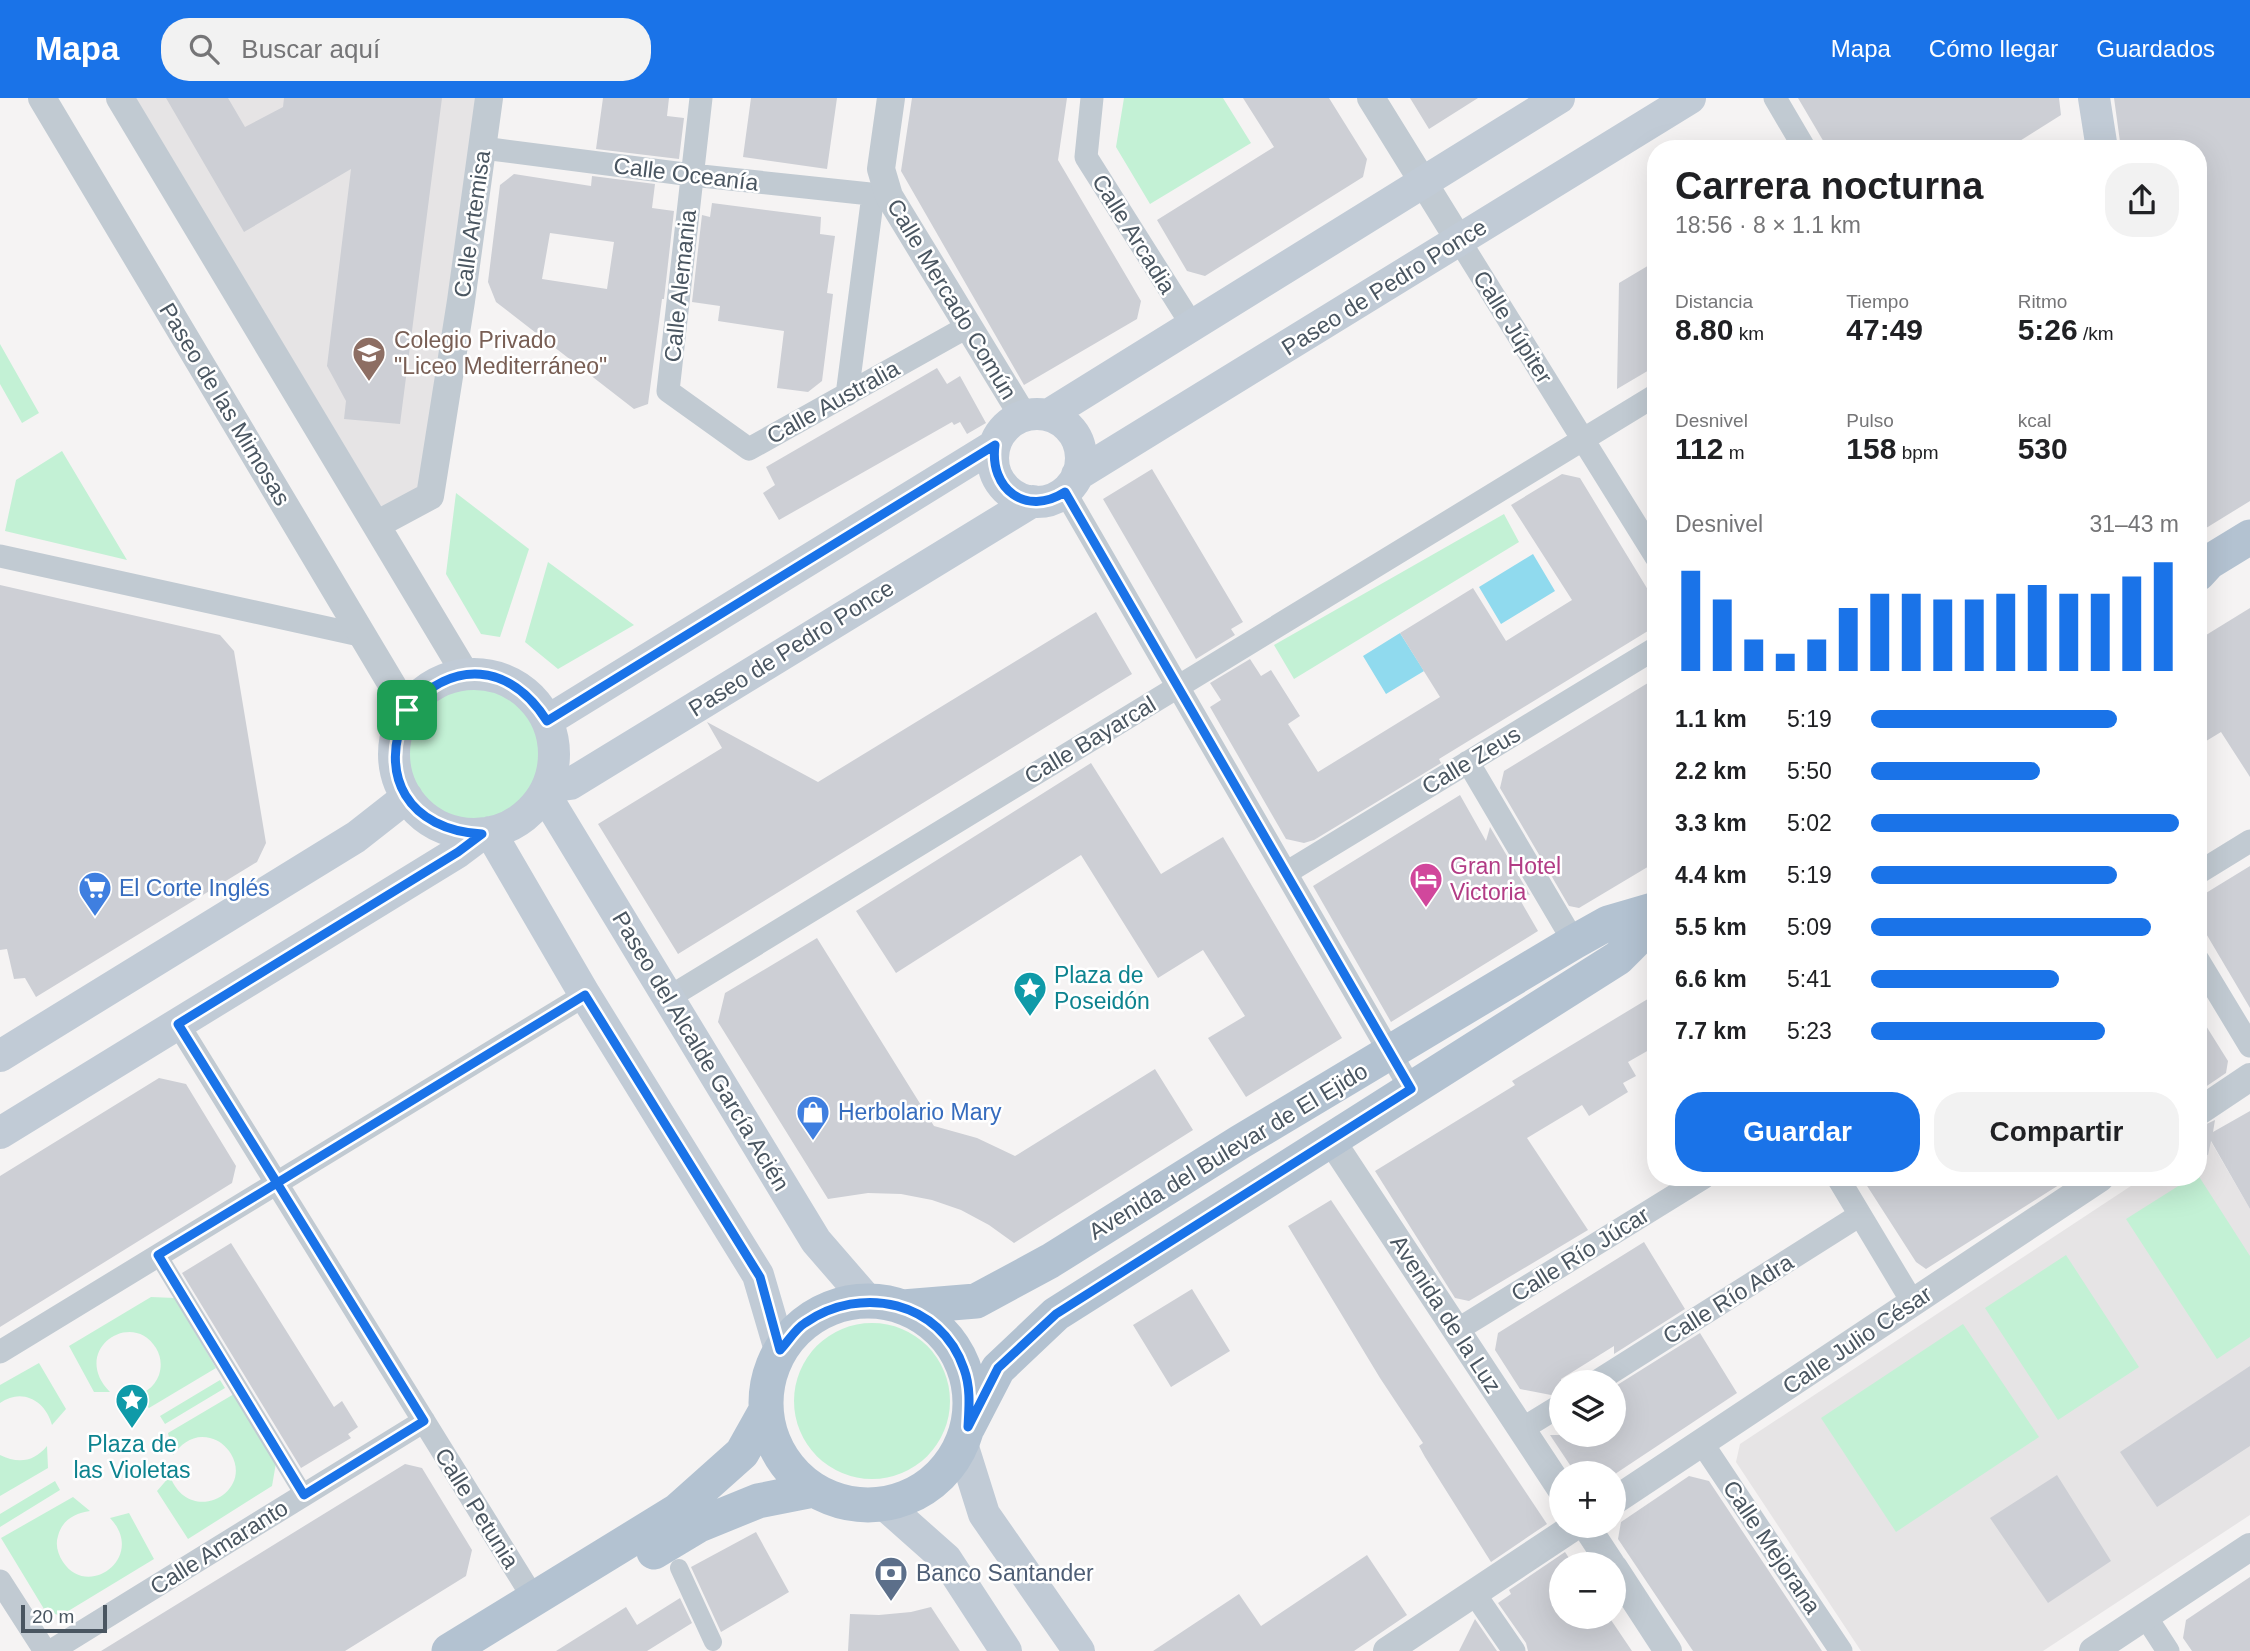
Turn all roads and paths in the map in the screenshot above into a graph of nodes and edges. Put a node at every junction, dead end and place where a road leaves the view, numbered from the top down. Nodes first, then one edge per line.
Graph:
1 (42, 98) edge
2 (120, 98) edge
3 (489, 98) edge
4 (701, 98) edge
5 (891, 98) edge
6 (1092, 98) edge
7 (1371, 98) edge
8 (1559, 98) edge
9 (1690, 98) edge
10 (1775, 98) edge
11 (2094, 98) edge
12 (1800, 140) edge
13 (2101, 140) edge
14 (483, 148) junction
15 (692, 175) junction
16 (1424, 183) junction
17 (881, 195) junction
18 (1459, 240) junction
19 (1192, 326) junction
20 (967, 327) junction
21 (668, 391) joint
22 (847, 395) junction
23 (1647, 400) edge
24 (1035, 416) junction
25 (1583, 439) junction
26 (995, 445) junction
27 (1071, 483) junction
28 (1033, 502) junction
29 (376, 525) junction
30 (2250, 537) edge
31 (1647, 542) edge
32 (0, 556) edge
33 (2250, 562) edge
34 (2207, 564) edge
35 (2207, 583) edge
36 (364, 636) junction
37 (1647, 653) edge
38 (466, 675) junction
39 (1178, 687) junction
40 (407, 710) junction
41 (547, 721) junction
42 (1468, 762) junction
43 (545, 790) junction
44 (407, 797) junction
45 (486, 833) junction
46 (2250, 841) edge
47 (2207, 867) edge
48 (1286, 873) junction
49 (1647, 912) edge
50 (1647, 929) edge
51 (1574, 942) junction
52 (2207, 975) edge
53 (585, 995) junction
54 (668, 998) junction
55 (178, 1024) junction
56 (2250, 1046) edge
57 (1391, 1052) junction
58 (0, 1056) edge
59 (2250, 1077) edge
60 (1411, 1089) junction
61 (2207, 1106) edge
62 (0, 1133) edge
63 (1331, 1140) junction
64 (277, 1183) junction
65 (1690, 1186) edge
66 (1843, 1186) edge
67 (2088, 1186) edge
68 (1860, 1215) junction
69 (158, 1255) junction
70 (868, 1301) junction
71 (1913, 1303) junction
72 (904, 1307) junction
73 (1457, 1330) junction
74 (780, 1350) junction
75 (0, 1352) edge
76 (1615, 1370) edge
77 (765, 1412) junction
78 (1549, 1412) edge
79 (424, 1421) junction
80 (1522, 1429) junction
81 (965, 1436) junction
82 (1702, 1443) junction
83 (1549, 1471) edge
84 (813, 1490) junction
85 (1626, 1493) edge
86 (304, 1495) junction
87 (884, 1504) junction
88 (1554, 1538) edge
89 (2249, 1550) edge
90 (679, 1568) dead end
91 (0, 1581) edge
92 (1470, 1585) junction
93 (1626, 1587) edge
94 (534, 1599) junction
95 (2146, 1616) junction
96 (713, 1642) dead end
97 (45, 1651) edge
98 (51, 1651) edge
99 (449, 1651) edge
100 (493, 1651) edge
101 (1006, 1651) edge
102 (1079, 1651) edge
103 (1387, 1651) edge
104 (1514, 1651) edge
105 (1668, 1651) edge
106 (1841, 1651) edge
107 (2093, 1651) edge
108 (2168, 1651) edge

1 - 36 street, Paseo de las Mimosas
2 - 29 street
3 - 14 street, Calle Artemisa
4 - 15 street, Calle Alemania
5 - 17 street, Calle Mercado Común
6 - 19 street, Calle Arcadia
7 - 16 street, Calle Júpiter
8 - 16 main road
9 - 18 main road, Paseo de Pedro Ponce
10 - 12 street
11 - 13 main road
14 - 15 street, Calle Oceanía
14 - 29 street, Calle Artemisa
15 - 17 street, Calle Oceanía
15 - 21 street, Calle Alemania
16 - 18 street, Calle Júpiter
16 - 19 main road
17 - 20 street, Calle Mercado Común
17 - 22 street, Calle Mercado Común
18 - 25 street, Calle Júpiter
18 - 27 main road, Paseo de Pedro Ponce
19 - 24 main road
20 - 22 street, Calle Australia
20 - 24 street, Calle Mercado Común
21 - 22 street, Calle Australia
23 - 25 street, Calle Bayarcal
24 - 26 main road
24 - 27 main road
25 - 31 street, Calle Júpiter
25 - 39 street, Calle Bayarcal
26 - 28 main road
26 - 41 main road
27 - 28 main road
27 - 39 street
28 - 43 main road, Paseo de Pedro Ponce
29 - 38 street
30 - 34 main road
32 - 36 street
33 - 35 main road
36 - 40 street, Paseo de las Mimosas
37 - 42 street, Calle Zeus
38 - 40 main road
38 - 41 main road
39 - 48 street
39 - 54 street, Calle Bayarcal
40 - 44 main road
41 - 43 main road
42 - 48 street, Calle Zeus
42 - 51 street
43 - 45 main road
43 - 54 main road, Paseo del Alcalde García Acién
44 - 45 main road
44 - 58 main road
45 - 53 main road
45 - 55 main road
46 - 47 street
48 - 57 street
49 - 51 main road, Avenida del Bulevar de El Ejido
50 - 60 main road, Avenida del Bulevar de El Ejido
51 - 57 main road, Avenida del Bulevar de El Ejido
52 - 56 street
53 - 64 street
53 - 74 main road
54 - 70 main road, Paseo del Alcalde García Acién
55 - 62 main road
55 - 64 street, Calle Petunia
57 - 60 street
57 - 72 main road, Avenida del Bulevar de El Ejido
59 - 61 street
60 - 63 main road, Avenida del Bulevar de El Ejido
63 - 73 street, Avenida de la Luz
63 - 81 main road, Avenida del Bulevar de El Ejido
64 - 69 street
64 - 79 street, Calle Petunia
65 - 73 street, Calle Río Júcar
66 - 68 street
67 - 71 street, Calle Julio César
68 - 71 street
68 - 76 street, Calle Río Adra
69 - 75 street
69 - 86 street
70 - 72 main road
70 - 74 main road
71 - 82 street, Calle Julio César
72 - 81 main road
73 - 80 street, Avenida de la Luz
74 - 77 main road
77 - 84 main road
77 - 94 main road
78 - 80 street
79 - 86 street, Calle Amaranto
79 - 94 street, Calle Petunia
80 - 83 street, Avenida de la Luz
81 - 87 main road
81 - 102 main road
82 - 85 street, Calle Julio César
82 - 106 street, Calle Mejorana
84 - 87 main road
84 - 100 main road
86 - 98 street, Calle Amaranto
87 - 101 main road
88 - 92 street
89 - 95 street
90 - 96 street
91 - 97 street
92 - 103 street
92 - 104 street
93 - 105 street
94 - 99 main road
95 - 107 street
95 - 108 street

